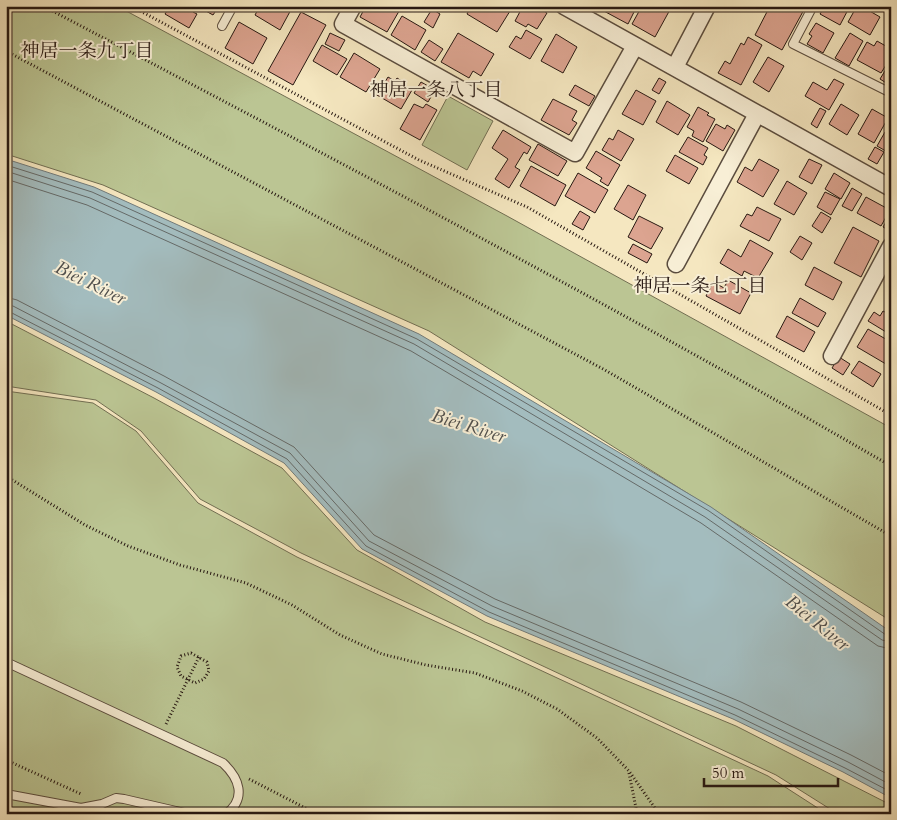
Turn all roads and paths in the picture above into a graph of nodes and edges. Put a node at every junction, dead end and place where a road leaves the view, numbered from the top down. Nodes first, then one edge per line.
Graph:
1 (43, 6) edge
2 (131, 6) edge
3 (233, 6) edge
4 (353, 6) edge
5 (564, 6) edge
6 (707, 6) edge
7 (813, 6) edge
8 (222, 26) dead end
9 (635, 46) junction
10 (6, 50) edge
11 (674, 67) junction
12 (891, 93) edge
13 (757, 114) junction
14 (891, 188) edge
15 (891, 246) edge
16 (676, 264) dead end
17 (832, 356) dead end
18 (891, 415) edge
19 (891, 466) edge
20 (6, 476) edge
21 (891, 536) edge
22 (198, 657) junction
23 (6, 662) edge
24 (188, 679) junction
25 (162, 734) junction
26 (6, 760) edge
27 (231, 770) junction
28 (629, 771) junction
29 (6, 794) edge
30 (102, 804) junction
31 (189, 814) edge
32 (226, 814) edge
33 (317, 814) edge
34 (636, 814) edge
35 (658, 814) edge

1 - 19 path
2 - 18 path
3 - 8 lane
4 - 9 street
5 - 9 street
6 - 11 street
7 - 12 lane
9 - 11 street
10 - 21 path
11 - 13 street
13 - 14 street
13 - 16 street
15 - 17 street
20 - 28 path
22 - 24 path
22 - 24 path
22 - 24 path
23 - 25 lane
24 - 25 path
25 - 27 lane
26 - 30 path
27 - 32 lane
27 - 33 path
28 - 34 path
28 - 35 path
29 - 30 lane
30 - 31 lane

